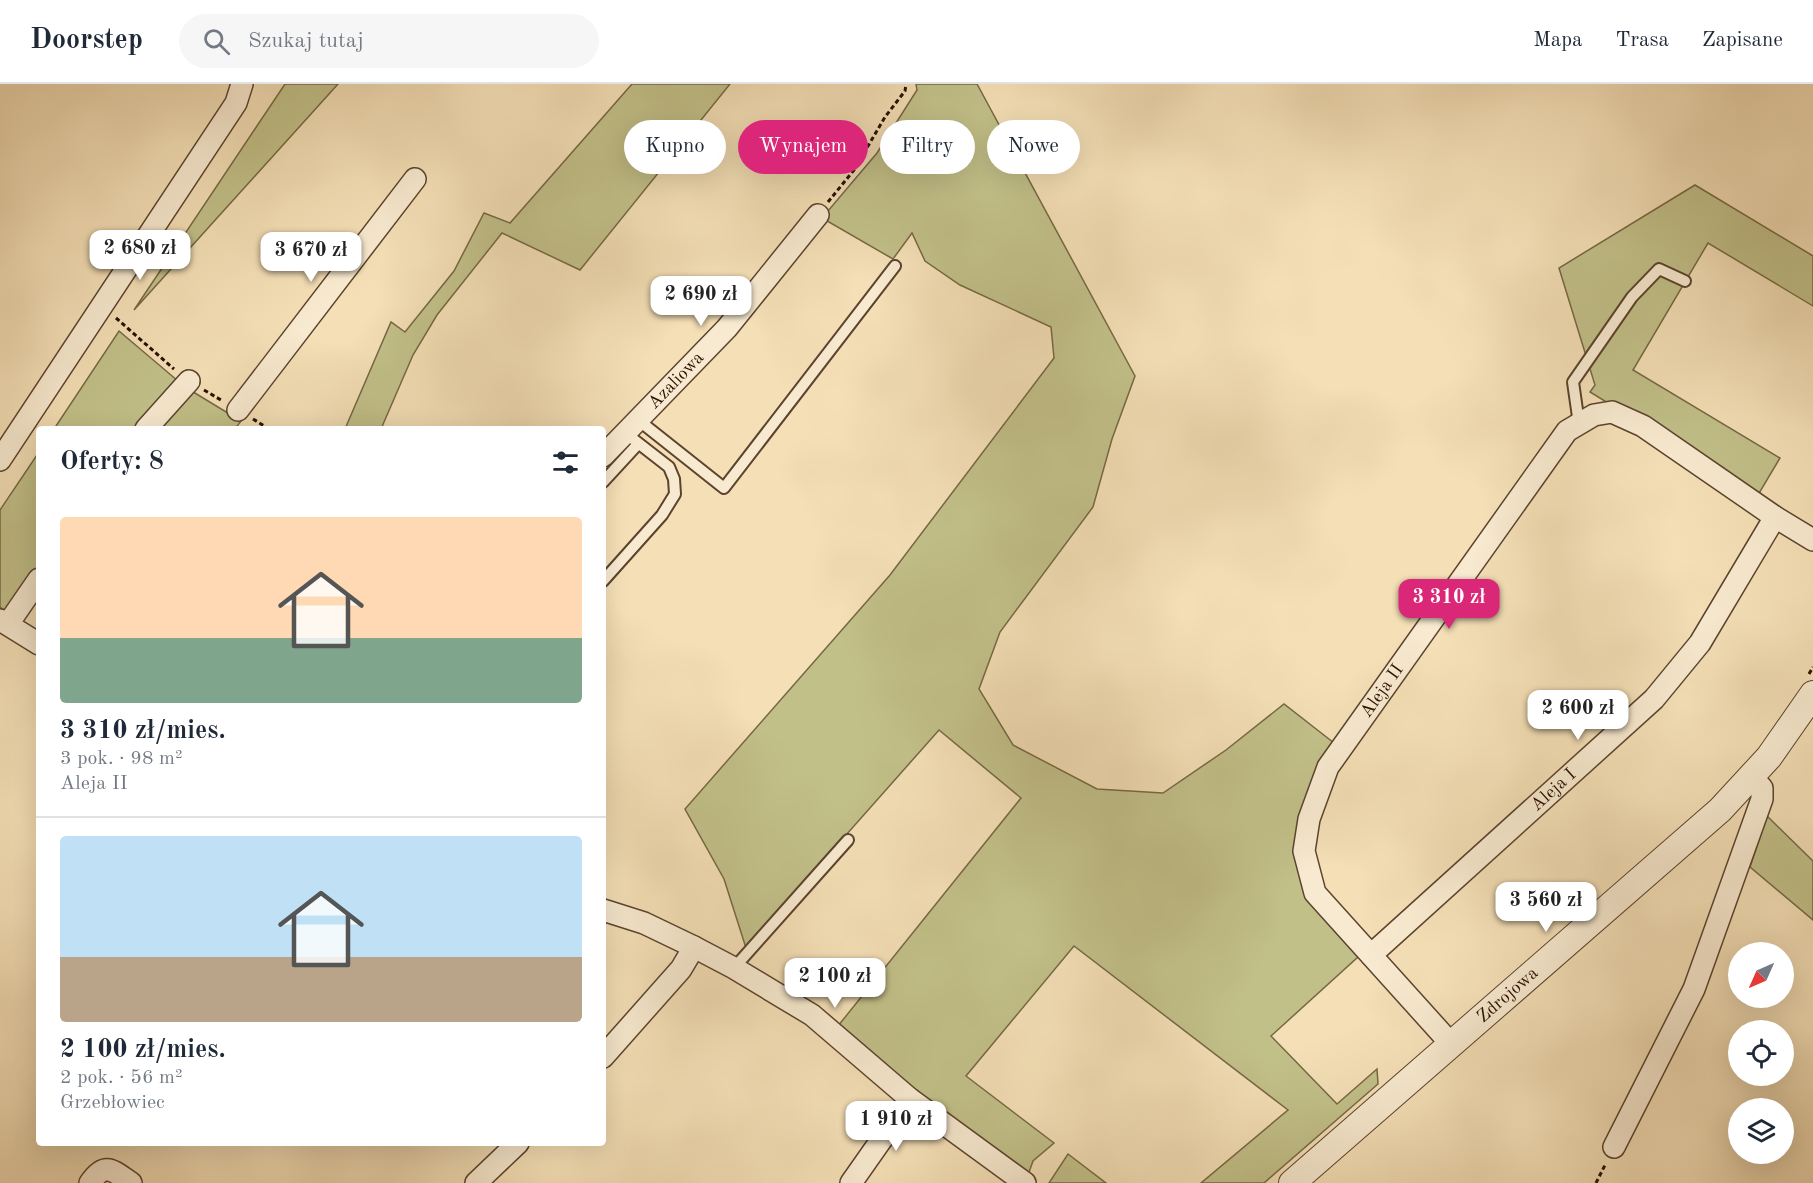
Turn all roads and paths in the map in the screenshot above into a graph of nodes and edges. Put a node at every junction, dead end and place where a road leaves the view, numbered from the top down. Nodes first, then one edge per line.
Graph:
1 (242, 84) edge
2 (906, 84) edge
3 (415, 179) dead end
4 (818, 215) joint
5 (895, 266) dead end
6 (1685, 281) dead end
7 (189, 381) dead end
8 (238, 410) dead end
9 (1579, 424) junction
10 (149, 426) edge
11 (633, 432) junction
12 (606, 454) edge
13 (0, 460) edge
14 (606, 477) edge
15 (1775, 517) junction
16 (1813, 540) edge
17 (606, 578) edge
18 (36, 583) edge
19 (4, 622) edge
20 (36, 642) edge
21 (1813, 694) edge
22 (1752, 777) junction
23 (848, 840) dead end
24 (606, 911) edge
25 (694, 947) junction
26 (1371, 955) junction
27 (734, 968) junction
28 (1452, 1045) junction
29 (606, 1054) edge
30 (910, 1099) junction
31 (515, 1146) edge
32 (1614, 1147) dead end
33 (90, 1183) edge
34 (131, 1183) edge
35 (476, 1183) edge
36 (850, 1183) edge
37 (1025, 1183) edge
38 (1292, 1183) edge

1 - 13 street
2 - 4 path
3 - 8 street
4 - 11 street, Azaliowa
5 - 11 lane
6 - 9 lane
7 - 10 street
9 - 15 street, Aleja II
9 - 26 street, Aleja II
11 - 12 street, Azaliowa
11 - 14 lane, Azaliowa
11 - 17 lane
15 - 16 street, Aleja II
15 - 26 street, Aleja I
18 - 19 street
19 - 20 street
21 - 22 street, Zdrojowa
22 - 28 street, Zdrojowa
22 - 32 street
23 - 27 lane
24 - 25 street
25 - 27 street
25 - 29 street
26 - 28 street, Aleja II
27 - 30 street
28 - 38 street, Zdrojowa
30 - 36 street
30 - 37 street
31 - 35 street
33 - 34 street

